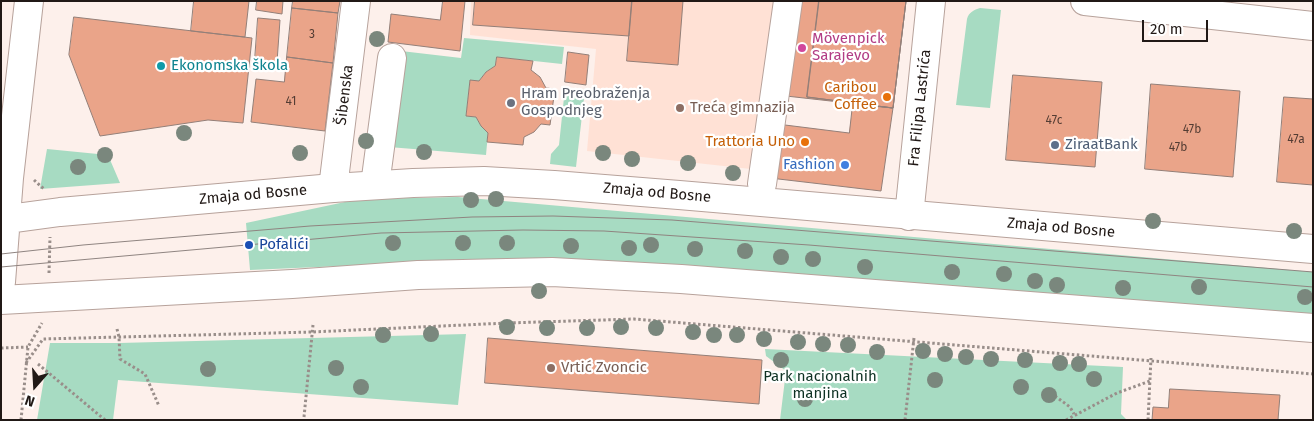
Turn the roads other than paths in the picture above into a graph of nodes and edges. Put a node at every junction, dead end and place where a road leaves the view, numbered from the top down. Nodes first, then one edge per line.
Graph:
1 (29, 1) edge
2 (356, 1) edge
3 (788, 1) edge
4 (931, 1) edge
5 (1085, 1) edge
6 (1313, 26) edge
7 (392, 58) dead end
8 (762, 184) dead end
9 (375, 185) junction
10 (333, 188) junction
11 (909, 216) junction
12 (3, 219) edge
13 (1313, 249) edge
14 (1, 282) edge
15 (1, 300) edge
16 (1313, 328) edge

1 - 12 main road
2 - 10 main road, Šibenska
3 - 8 main road
4 - 11 main road, Fra Filipa Lastrića
5 - 6 main road
7 - 9 main road
9 - 10 main road, Zmaja od Bosne
9 - 11 main road, Zmaja od Bosne
10 - 12 main road, Zmaja od Bosne
11 - 13 main road, Zmaja od Bosne
12 - 14 main road
15 - 16 main road

